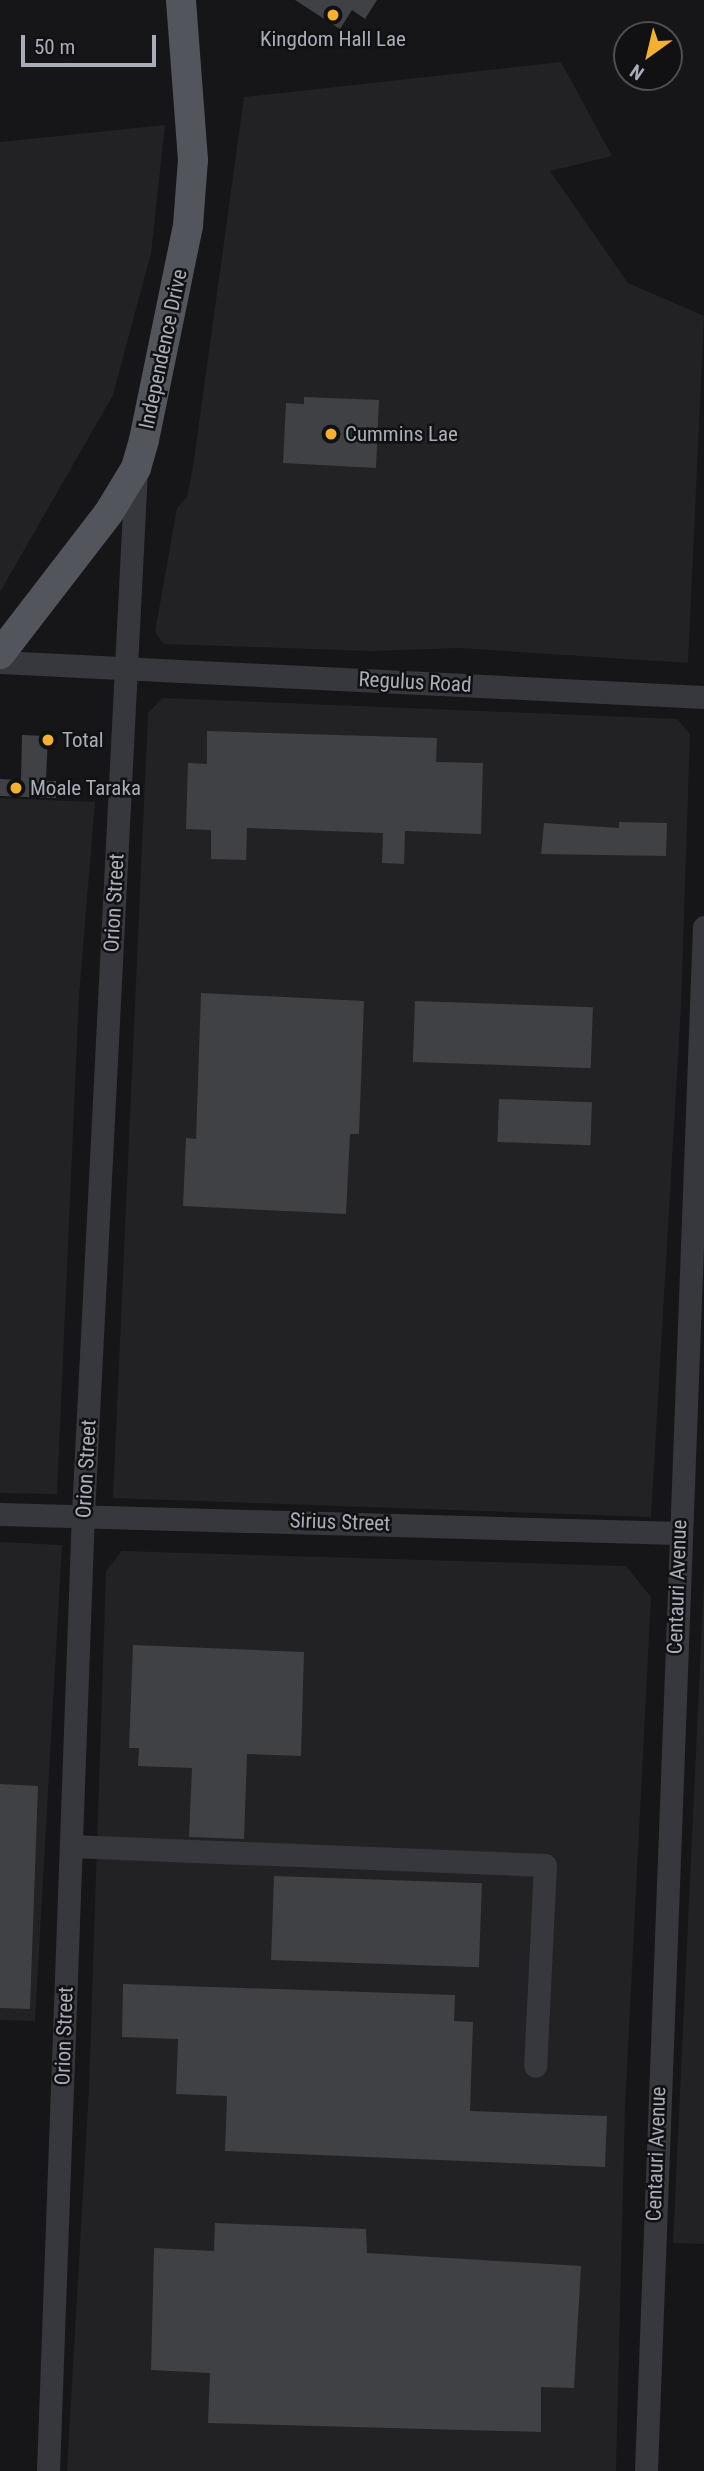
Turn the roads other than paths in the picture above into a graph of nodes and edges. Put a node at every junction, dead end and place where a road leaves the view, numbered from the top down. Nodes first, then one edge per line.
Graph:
1 (181, 0) edge
2 (136, 468) junction
3 (0, 654) edge
4 (0, 662) edge
5 (126, 667) junction
6 (704, 697) edge
7 (704, 927) edge
8 (83, 1513) junction
9 (0, 1514) edge
10 (679, 1533) junction
11 (71, 1846) junction
12 (535, 2066) dead end
13 (48, 2471) edge
14 (646, 2471) edge

1 - 2 main road, Independence Drive
2 - 3 main road, Independence Drive
2 - 5 street, Orion Street
4 - 5 street, Regulus Road
5 - 6 street, Regulus Road
5 - 8 street, Orion Street
7 - 10 street, Centauri Avenue
8 - 9 street, Sirius Street
8 - 10 street, Sirius Street
8 - 11 street, Orion Street
10 - 14 street, Centauri Avenue
11 - 12 street
11 - 13 street, Orion Street

